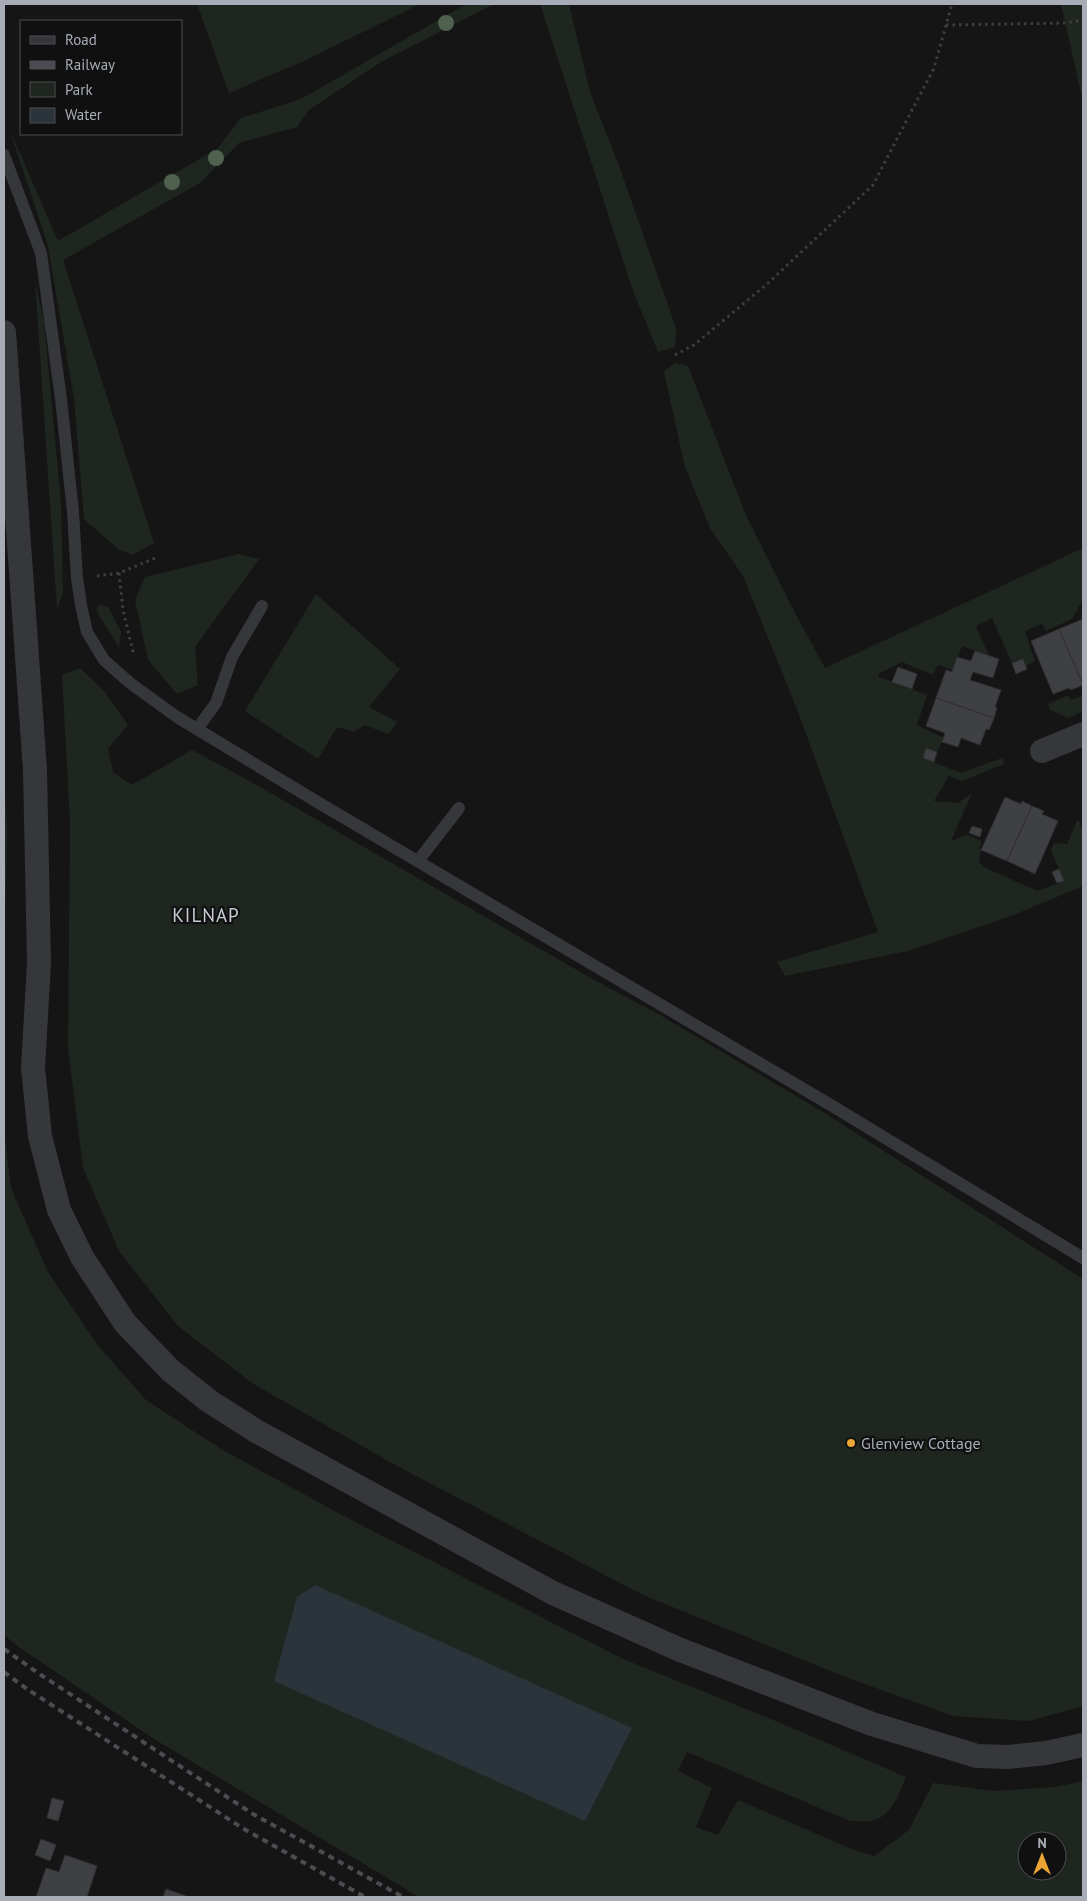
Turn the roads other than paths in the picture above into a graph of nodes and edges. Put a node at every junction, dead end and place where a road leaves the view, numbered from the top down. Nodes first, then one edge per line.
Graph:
1 (4, 155) edge
2 (4, 332) edge
3 (262, 606) dead end
4 (196, 729) junction
5 (1083, 734) edge
6 (1042, 752) dead end
7 (459, 808) dead end
8 (418, 861) junction
9 (1083, 1258) edge
10 (1083, 1745) edge

1 - 4 lane
2 - 10 street
3 - 4 lane
4 - 8 lane
5 - 6 street
7 - 8 lane
8 - 9 lane

